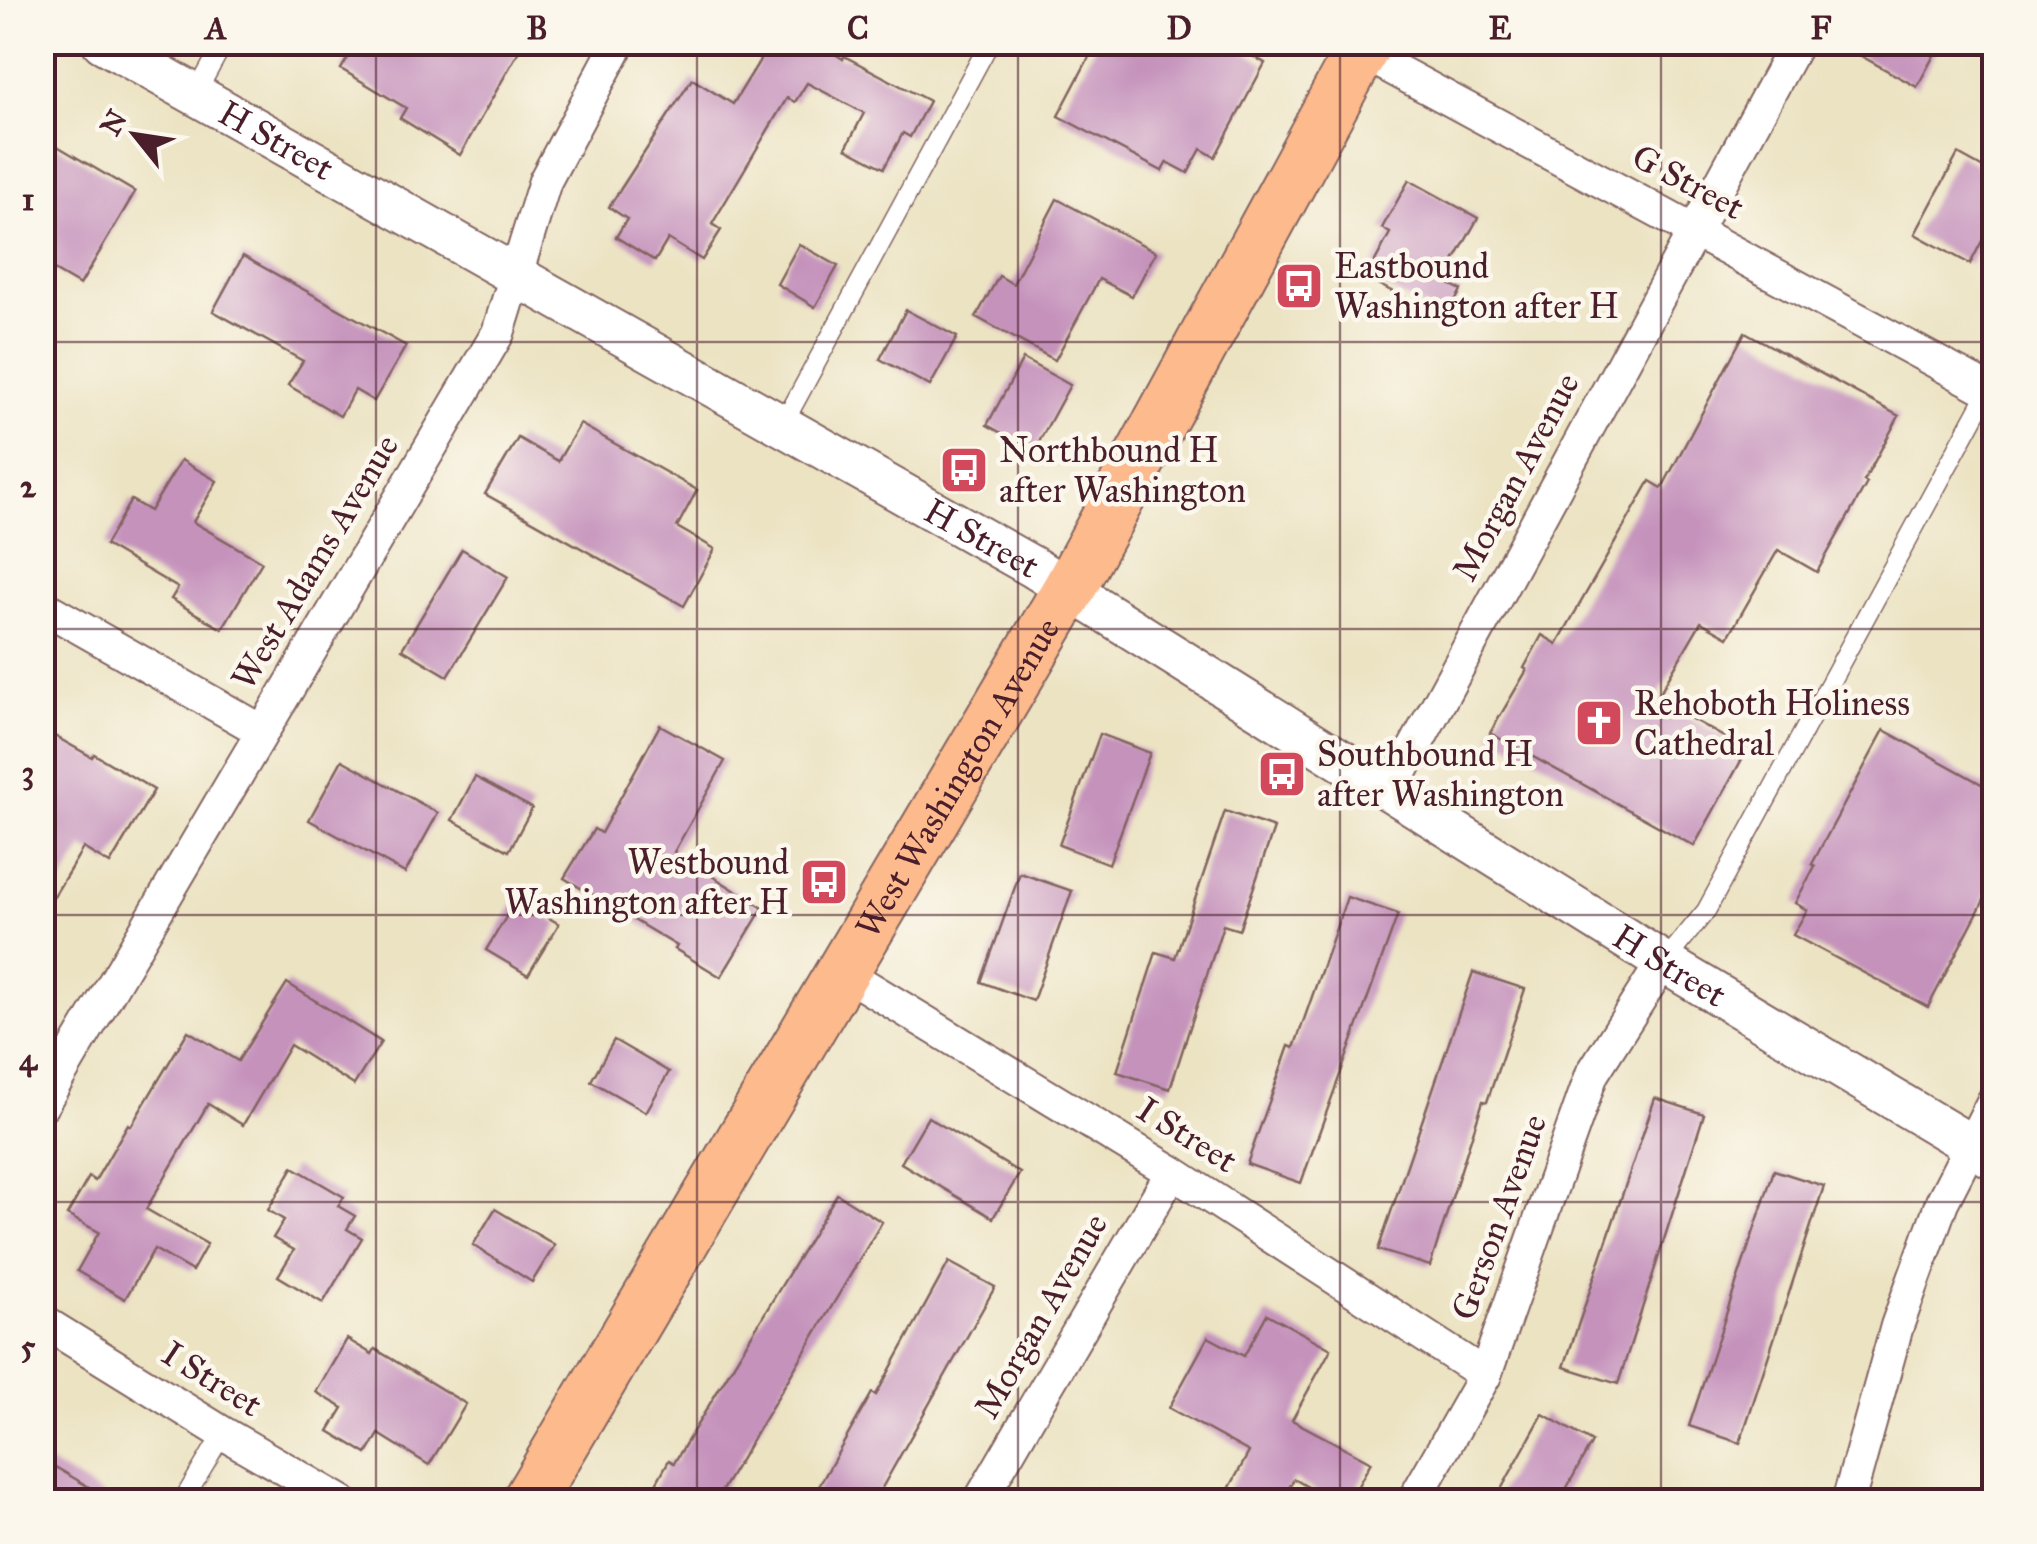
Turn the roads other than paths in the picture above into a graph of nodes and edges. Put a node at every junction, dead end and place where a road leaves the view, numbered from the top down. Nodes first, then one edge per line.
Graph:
1 (102, 42) edge
2 (224, 42) edge
3 (620, 42) edge
4 (990, 42) edge
5 (1797, 42) edge
6 (1357, 46) edge
7 (195, 95) junction
8 (1695, 232) junction
9 (514, 276) junction
10 (1991, 391) edge
11 (781, 427) junction
12 (1069, 589) junction
13 (42, 606) edge
14 (262, 731) junction
15 (1391, 791) junction
16 (1664, 962) junction
17 (841, 970) junction
18 (1994, 1100) edge
19 (42, 1105) edge
20 (1982, 1152) edge
21 (1172, 1172) junction
22 (42, 1320) edge
23 (1485, 1375) junction
24 (223, 1434) junction
25 (182, 1502) edge
26 (342, 1502) edge
27 (528, 1502) edge
28 (979, 1502) edge
29 (1413, 1502) edge
30 (1848, 1502) edge

1 - 7 street, H Street
2 - 7 lane
3 - 9 street, West Adams Avenue
4 - 11 lane
5 - 8 street, Morgan Avenue
6 - 8 street, G Street
6 - 12 main road, West Washington Avenue
7 - 9 street, H Street
8 - 10 street, G Street
8 - 15 street, Morgan Avenue
9 - 11 street, H Street
9 - 14 street, West Adams Avenue
10 - 16 lane
11 - 12 street, H Street
12 - 15 street, H Street
12 - 17 main road, West Washington Avenue
13 - 14 street
14 - 19 street, West Adams Avenue
15 - 16 street, H Street
16 - 20 street, H Street
16 - 23 street, Gerson Avenue
17 - 21 street, I Street
17 - 27 main road, West Washington Avenue
18 - 20 street
20 - 30 street
21 - 23 street, I Street
21 - 28 street, Morgan Avenue
22 - 24 street, I Street
23 - 29 street, Gerson Avenue
24 - 25 lane
24 - 26 street, I Street

